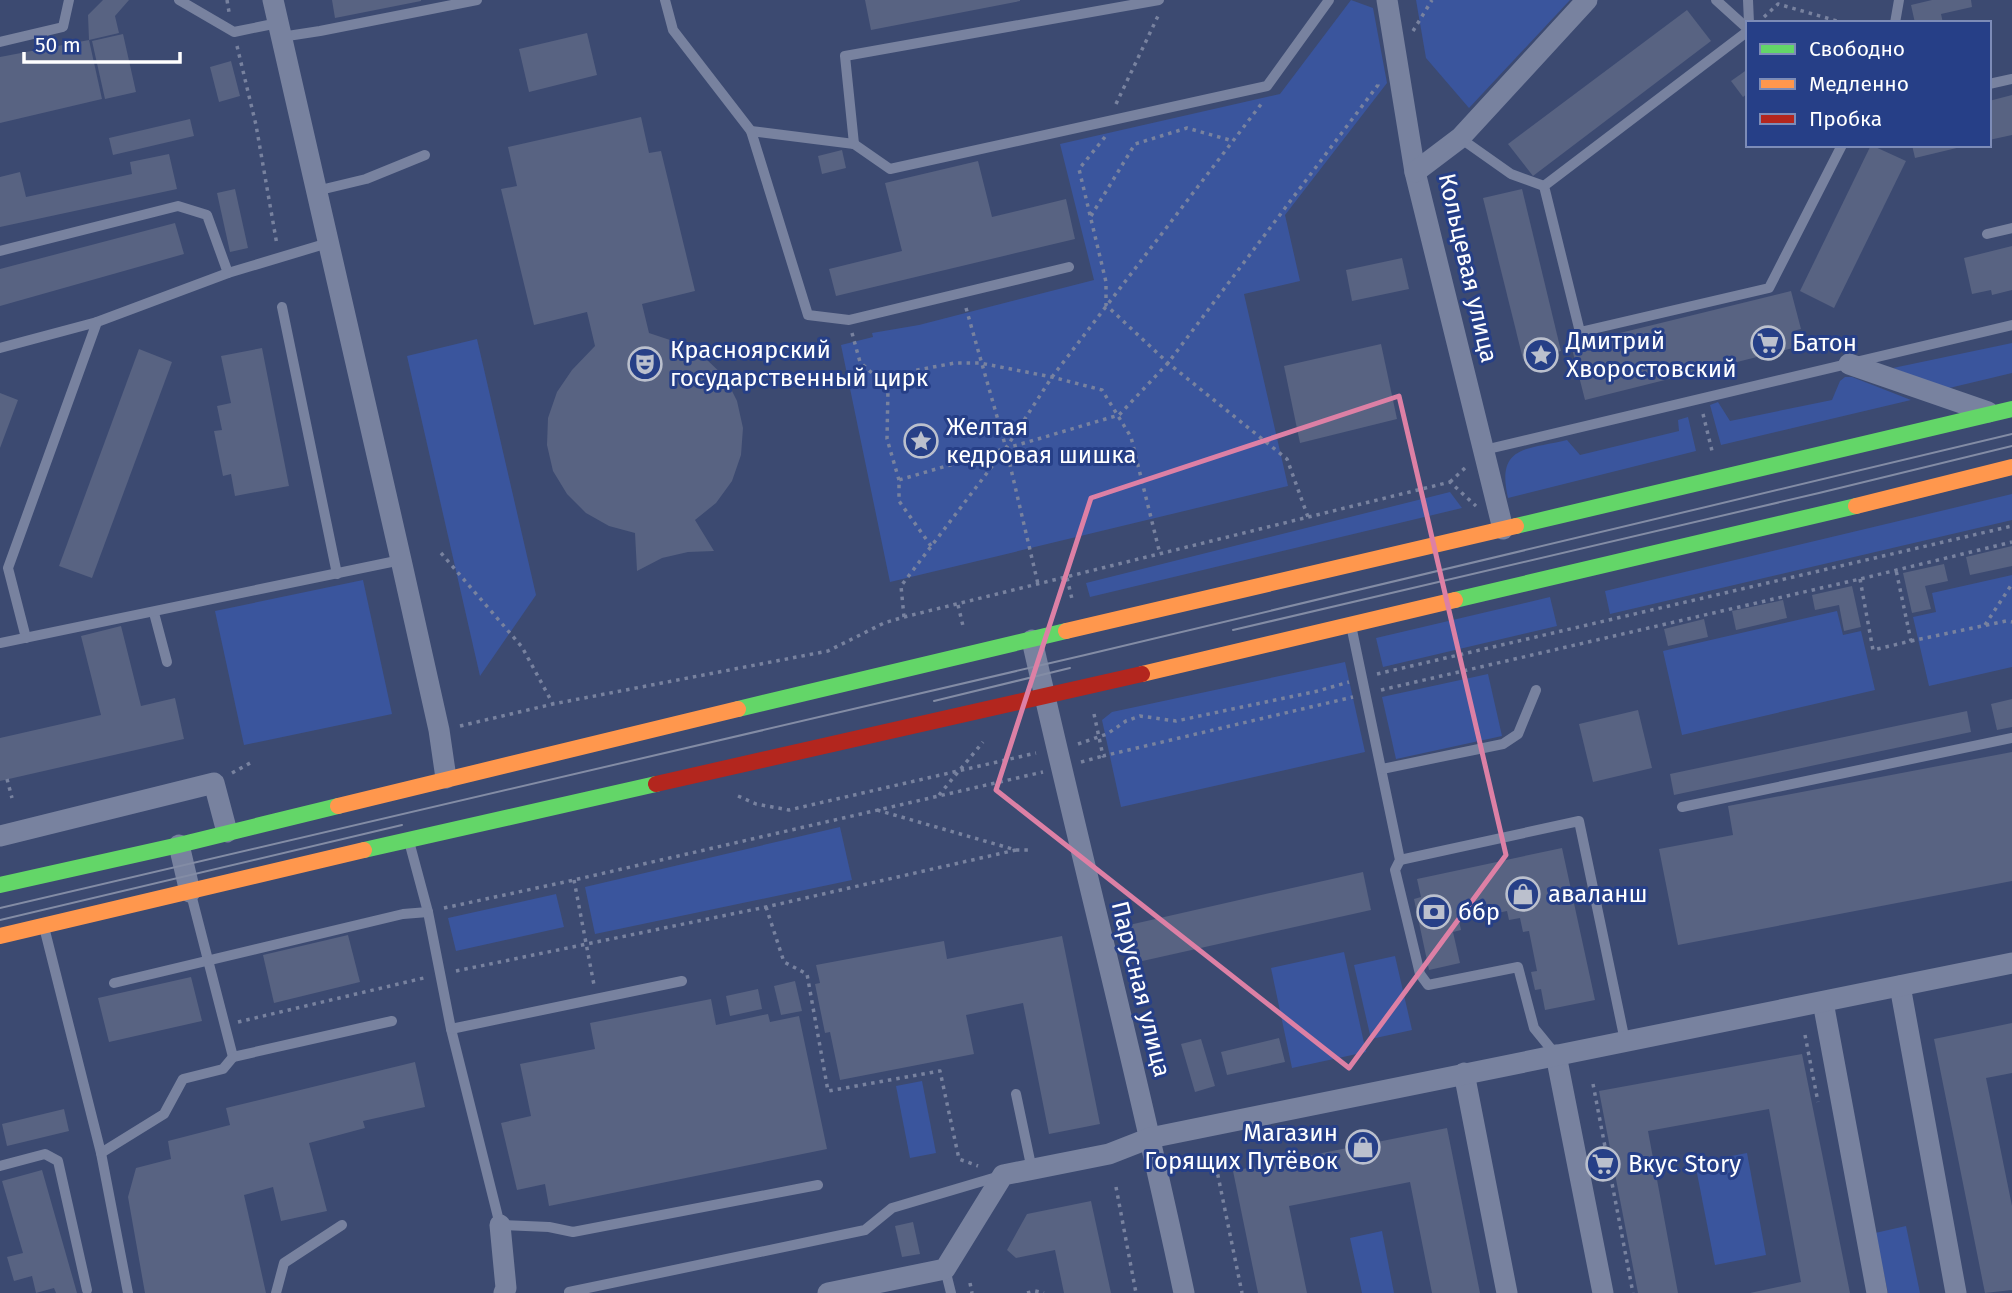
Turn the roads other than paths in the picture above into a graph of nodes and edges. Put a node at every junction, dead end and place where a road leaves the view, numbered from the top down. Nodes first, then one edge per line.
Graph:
1 (69, 0) edge
2 (179, 0) edge
3 (273, 0) edge
4 (477, 0) edge
5 (665, 0) edge
6 (1159, 0) edge
7 (1329, 0) edge
8 (1387, 0) edge
9 (1587, 0) edge
10 (1716, 0) edge
11 (1748, 0) edge
12 (1899, 0) edge
13 (1749, 21) edge
14 (1895, 21) edge
15 (1746, 28) edge
16 (279, 30) junction
17 (1746, 32) edge
18 (0, 42) edge
19 (2012, 79) edge
20 (1991, 84) edge
21 (751, 131) junction
22 (1460, 138) junction
23 (855, 144) junction
24 (1841, 147) edge
25 (425, 155) dead end
26 (1415, 172) junction
27 (1544, 186) junction
28 (316, 191) junction
29 (2012, 228) edge
30 (1987, 234) dead end
31 (328, 243) junction
32 (0, 251) edge
33 (1069, 267) dead end
34 (228, 273) junction
35 (282, 307) dead end
36 (97, 322) junction
37 (2012, 325) edge
38 (0, 348) edge
39 (1849, 364) junction
40 (2002, 412) edge
41 (1484, 450) junction
42 (2012, 467) edge
43 (1503, 529) junction
44 (401, 560) junction
45 (337, 575) junction
46 (154, 612) junction
47 (1351, 624) junction
48 (26, 638) junction
49 (1032, 640) junction
50 (0, 643) edge
51 (167, 663) dead end
52 (1536, 690) dead end
53 (1046, 697) junction
54 (2012, 738) edge
55 (1382, 769) junction
56 (446, 778) junction
57 (1682, 807) dead end
58 (227, 832) junction
59 (0, 835) edge
60 (409, 839) junction
61 (179, 845) junction
62 (1400, 860) junction
63 (0, 885) edge
64 (190, 892) junction
65 (428, 912) junction
66 (44, 926) junction
67 (0, 936) edge
68 (209, 960) junction
69 (2012, 963) edge
70 (682, 981) dead end
71 (114, 983) dead end
72 (1900, 986) junction
73 (1823, 1002) junction
74 (392, 1021) dead end
75 (451, 1029) junction
76 (1625, 1041) junction
77 (1556, 1055) junction
78 (233, 1057) junction
79 (1464, 1073) junction
80 (1016, 1094) dead end
81 (1150, 1138) junction
82 (101, 1153) junction
83 (0, 1166) edge
84 (1032, 1170) junction
85 (1003, 1175) junction
86 (818, 1185) dead end
87 (342, 1225) dead end
88 (500, 1225) junction
89 (944, 1269) junction
90 (88, 1290) dead end
91 (858, 1290) edge
92 (569, 1292) edge
93 (128, 1293) edge
94 (276, 1293) edge
95 (503, 1293) edge
96 (828, 1293) edge
97 (951, 1293) edge
98 (1184, 1293) edge
99 (1507, 1293) edge
100 (1603, 1293) edge
101 (1877, 1293) edge
102 (1956, 1293) edge

1 - 18 lane
2 - 16 lane
3 - 16 street
4 - 16 lane
5 - 21 lane
6 - 23 lane
7 - 23 lane
8 - 26 street
9 - 22 street, Кольцевая улица
10 - 15 lane
11 - 13 lane
12 - 14 lane
16 - 28 street
17 - 27 lane
19 - 20 lane
21 - 23 lane
21 - 33 lane
22 - 26 street, Кольцевая улица
22 - 27 lane
24 - 27 lane
25 - 28 lane
26 - 41 street, Кольцевая улица
28 - 31 street
29 - 30 lane
31 - 34 lane
31 - 44 street
32 - 34 lane
34 - 36 lane
35 - 45 lane
36 - 38 lane
36 - 48 lane
37 - 39 lane
39 - 40 street
39 - 41 lane
40 - 43 highway
41 - 43 street, Кольцевая улица
42 - 47 highway
43 - 49 highway
44 - 45 lane
44 - 56 street
45 - 46 lane
46 - 48 lane
46 - 51 lane
47 - 53 highway
47 - 55 lane
48 - 50 lane
49 - 53 street, Парусная улица
49 - 56 highway
52 - 55 lane
53 - 60 highway
53 - 81 street, Парусная улица
54 - 57 lane
55 - 62 lane
56 - 58 highway
58 - 59 street
58 - 61 highway
60 - 64 highway
60 - 65 lane
61 - 63 highway
61 - 64 street
62 - 76 lane
62 - 77 lane
64 - 66 highway
64 - 68 lane
65 - 68 lane
65 - 75 lane
66 - 67 highway
66 - 82 lane
68 - 71 lane
68 - 78 lane
69 - 72 street
70 - 75 lane
72 - 73 street
72 - 102 street
73 - 76 street
73 - 101 street
74 - 78 lane
75 - 88 lane
76 - 77 street
77 - 79 street
77 - 100 street
78 - 82 lane
79 - 81 street
79 - 99 street
80 - 84 lane
81 - 84 street
81 - 98 street, Парусная улица
82 - 93 lane
83 - 90 lane
84 - 85 street
85 - 89 street
85 - 92 lane
86 - 88 lane
87 - 94 lane
88 - 95 street
89 - 91 street
89 - 97 lane
91 - 96 street

